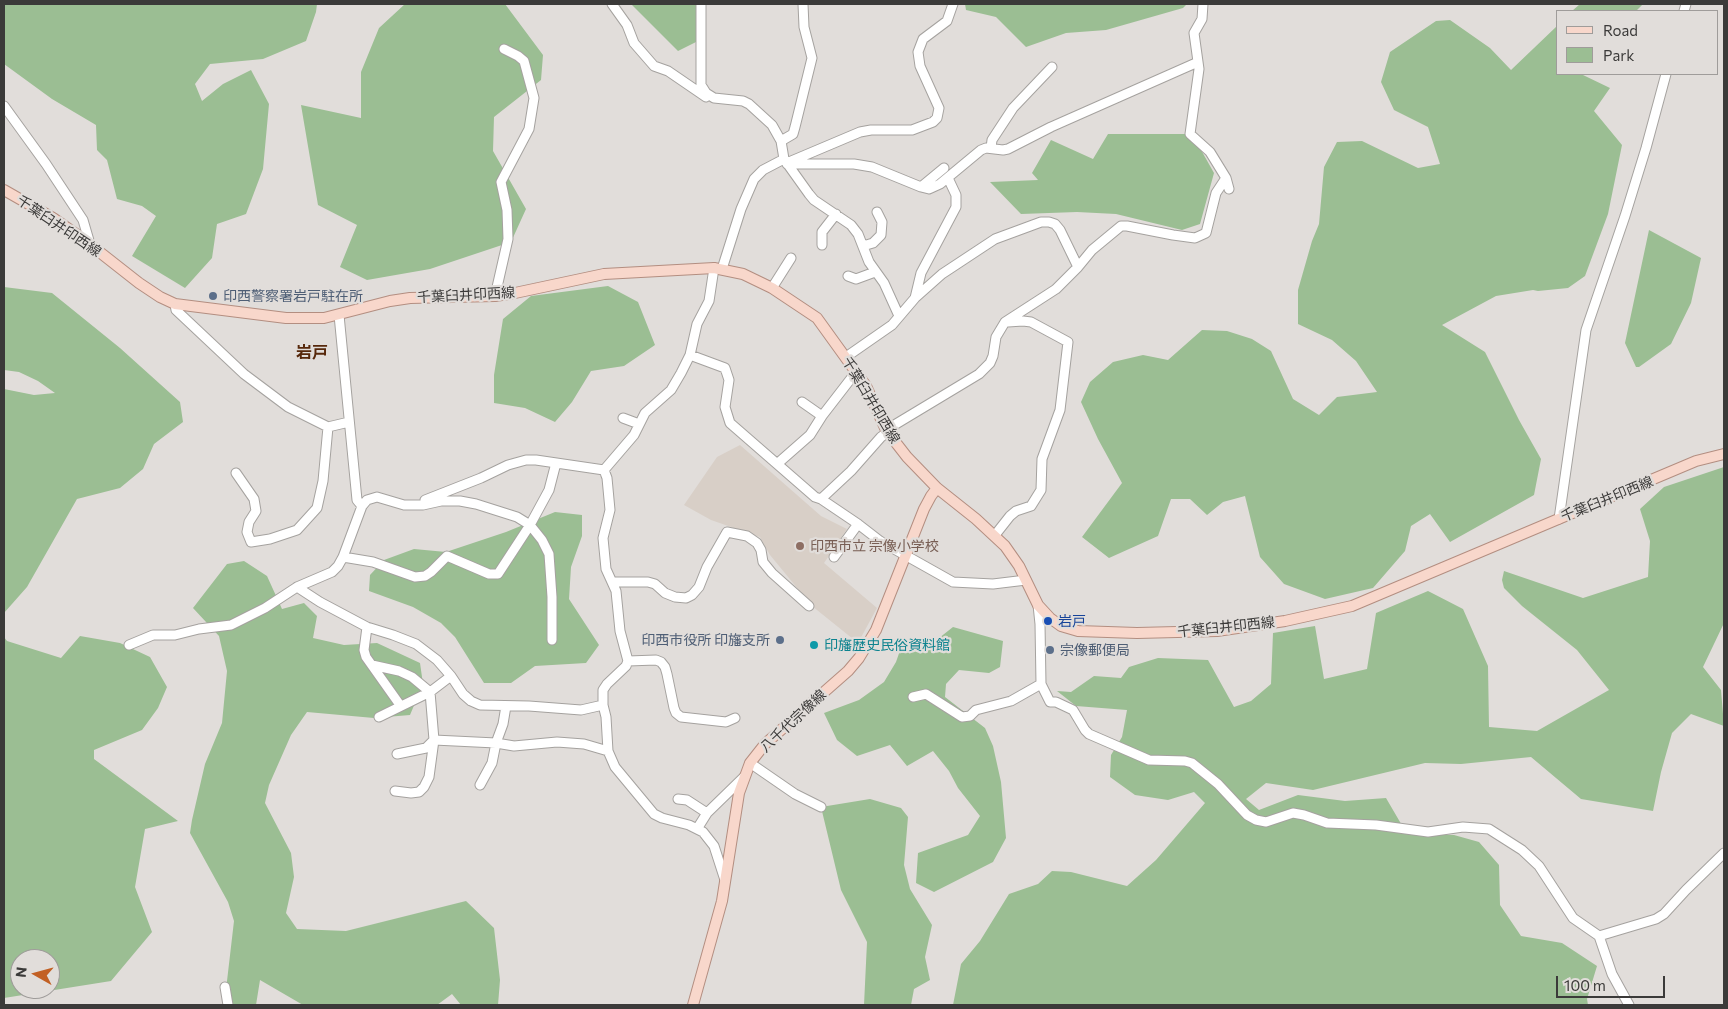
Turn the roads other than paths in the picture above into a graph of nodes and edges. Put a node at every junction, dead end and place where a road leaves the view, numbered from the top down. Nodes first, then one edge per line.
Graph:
1 (612, 4) edge
2 (700, 4) edge
3 (803, 4) edge
4 (953, 4) edge
5 (1203, 4) edge
6 (504, 49) dead end
7 (1198, 62) junction
8 (1052, 67) dead end
9 (1666, 75) edge
10 (714, 98) junction
11 (4, 106) edge
12 (781, 141) junction
13 (991, 148) junction
14 (785, 161) junction
15 (944, 168) dead end
16 (948, 178) junction
17 (1226, 178) junction
18 (921, 188) junction
19 (1229, 189) dead end
20 (4, 190) edge
21 (877, 212) dead end
22 (836, 214) junction
23 (90, 244) junction
24 (822, 245) dead end
25 (864, 246) junction
26 (791, 258) dead end
27 (1078, 267) junction
28 (718, 269) junction
29 (875, 272) junction
30 (848, 276) dead end
31 (772, 288) junction
32 (495, 296) junction
33 (914, 298) junction
34 (176, 304) junction
35 (339, 315) junction
36 (899, 316) junction
37 (1005, 322) junction
38 (690, 354) junction
39 (846, 357) junction
40 (856, 372) junction
41 (802, 402) dead end
42 (822, 416) junction
43 (623, 418) dead end
44 (349, 422) junction
45 (639, 424) junction
46 (328, 426) junction
47 (887, 431) junction
48 (1724, 454) edge
49 (556, 463) junction
50 (777, 464) junction
51 (604, 470) junction
52 (236, 473) dead end
53 (937, 488) junction
54 (821, 499) junction
55 (413, 505) junction
56 (362, 506) junction
57 (1559, 519) junction
58 (858, 524) junction
59 (530, 525) junction
60 (995, 535) junction
61 (344, 557) junction
62 (834, 557) dead end
63 (905, 557) junction
64 (1026, 580) junction
65 (613, 582) junction
66 (297, 587) junction
67 (1038, 605) junction
68 (809, 606) dead end
69 (367, 627) junction
70 (552, 640) dead end
71 (129, 645) dead end
72 (628, 661) junction
73 (372, 665) junction
74 (452, 676) junction
75 (1041, 684) junction
76 (430, 692) junction
77 (913, 697) dead end
78 (400, 705) junction
79 (602, 705) junction
80 (506, 706) junction
81 (379, 717) dead end
82 (735, 718) dead end
83 (434, 740) junction
84 (496, 743) junction
85 (608, 751) junction
86 (397, 754) dead end
87 (750, 763) junction
88 (744, 777) junction
89 (480, 785) dead end
90 (395, 791) dead end
91 (678, 799) dead end
92 (821, 807) dead end
93 (707, 813) junction
94 (697, 829) junction
95 (1724, 853) edge
96 (726, 882) junction
97 (1599, 936) junction
98 (225, 987) dead end
99 (228, 1005) edge
100 (692, 1005) edge
101 (1629, 1005) edge

1 - 10 street
2 - 10 street
3 - 12 street
4 - 14 street
5 - 7 street
6 - 32 street
7 - 13 street
7 - 17 street
8 - 13 street
9 - 57 street
10 - 12 street
11 - 23 street
12 - 14 street
13 - 16 street
14 - 18 street
14 - 22 street
14 - 28 street
15 - 18 street
16 - 18 street
16 - 33 street
17 - 19 street
17 - 27 street
20 - 23 main road, 千葉臼井印西線
21 - 25 street
22 - 24 street
22 - 25 street
23 - 34 main road, 千葉臼井印西線
25 - 29 street
26 - 31 street
27 - 33 street
27 - 37 street
28 - 31 main road, 千葉臼井印西線
28 - 32 main road, 千葉臼井印西線
28 - 38 street
29 - 30 street
29 - 36 street
31 - 39 main road, 千葉臼井印西線
32 - 35 main road, 千葉臼井印西線
33 - 36 street
34 - 35 main road, 千葉臼井印西線
34 - 46 street
35 - 44 street
36 - 39 street
37 - 47 street
37 - 60 street
38 - 45 street
38 - 50 street
39 - 40 main road, 千葉臼井印西線
40 - 42 street
40 - 47 main road, 千葉臼井印西線
41 - 42 street
42 - 50 street
43 - 45 street
44 - 46 street
44 - 56 street
45 - 51 street
46 - 52 street
47 - 53 main road, 千葉臼井印西線
47 - 54 street
48 - 57 main road, 千葉臼井印西線
49 - 51 street
49 - 55 street
49 - 59 street
50 - 54 street
51 - 65 street
53 - 60 main road, 千葉臼井印西線
53 - 63 main road, 八千代宗像線
54 - 58 street
55 - 56 street
55 - 59 street
56 - 61 street
57 - 67 main road, 千葉臼井印西線
58 - 62 street
58 - 63 street
59 - 61 street
59 - 70 street
60 - 64 main road, 千葉臼井印西線
61 - 66 street
63 - 64 street
63 - 87 main road, 八千代宗像線
64 - 67 main road, 千葉臼井印西線
65 - 68 street
65 - 72 street
66 - 69 street
66 - 71 street
67 - 75 street
69 - 73 street
69 - 74 street
72 - 79 street
72 - 82 street
73 - 76 street
73 - 78 street
74 - 76 street
74 - 80 street
75 - 77 street
75 - 97 street
76 - 78 street
76 - 83 street
78 - 81 street
79 - 80 street
79 - 85 street
80 - 84 street
83 - 84 street
83 - 86 street
83 - 90 street
84 - 85 street
84 - 89 street
85 - 94 street
87 - 88 main road, 八千代宗像線
87 - 92 street
88 - 93 street
88 - 96 main road, 八千代宗像線
91 - 93 street
93 - 94 street
94 - 96 street
95 - 97 street
96 - 100 main road, 八千代宗像線
97 - 101 street
98 - 99 street

